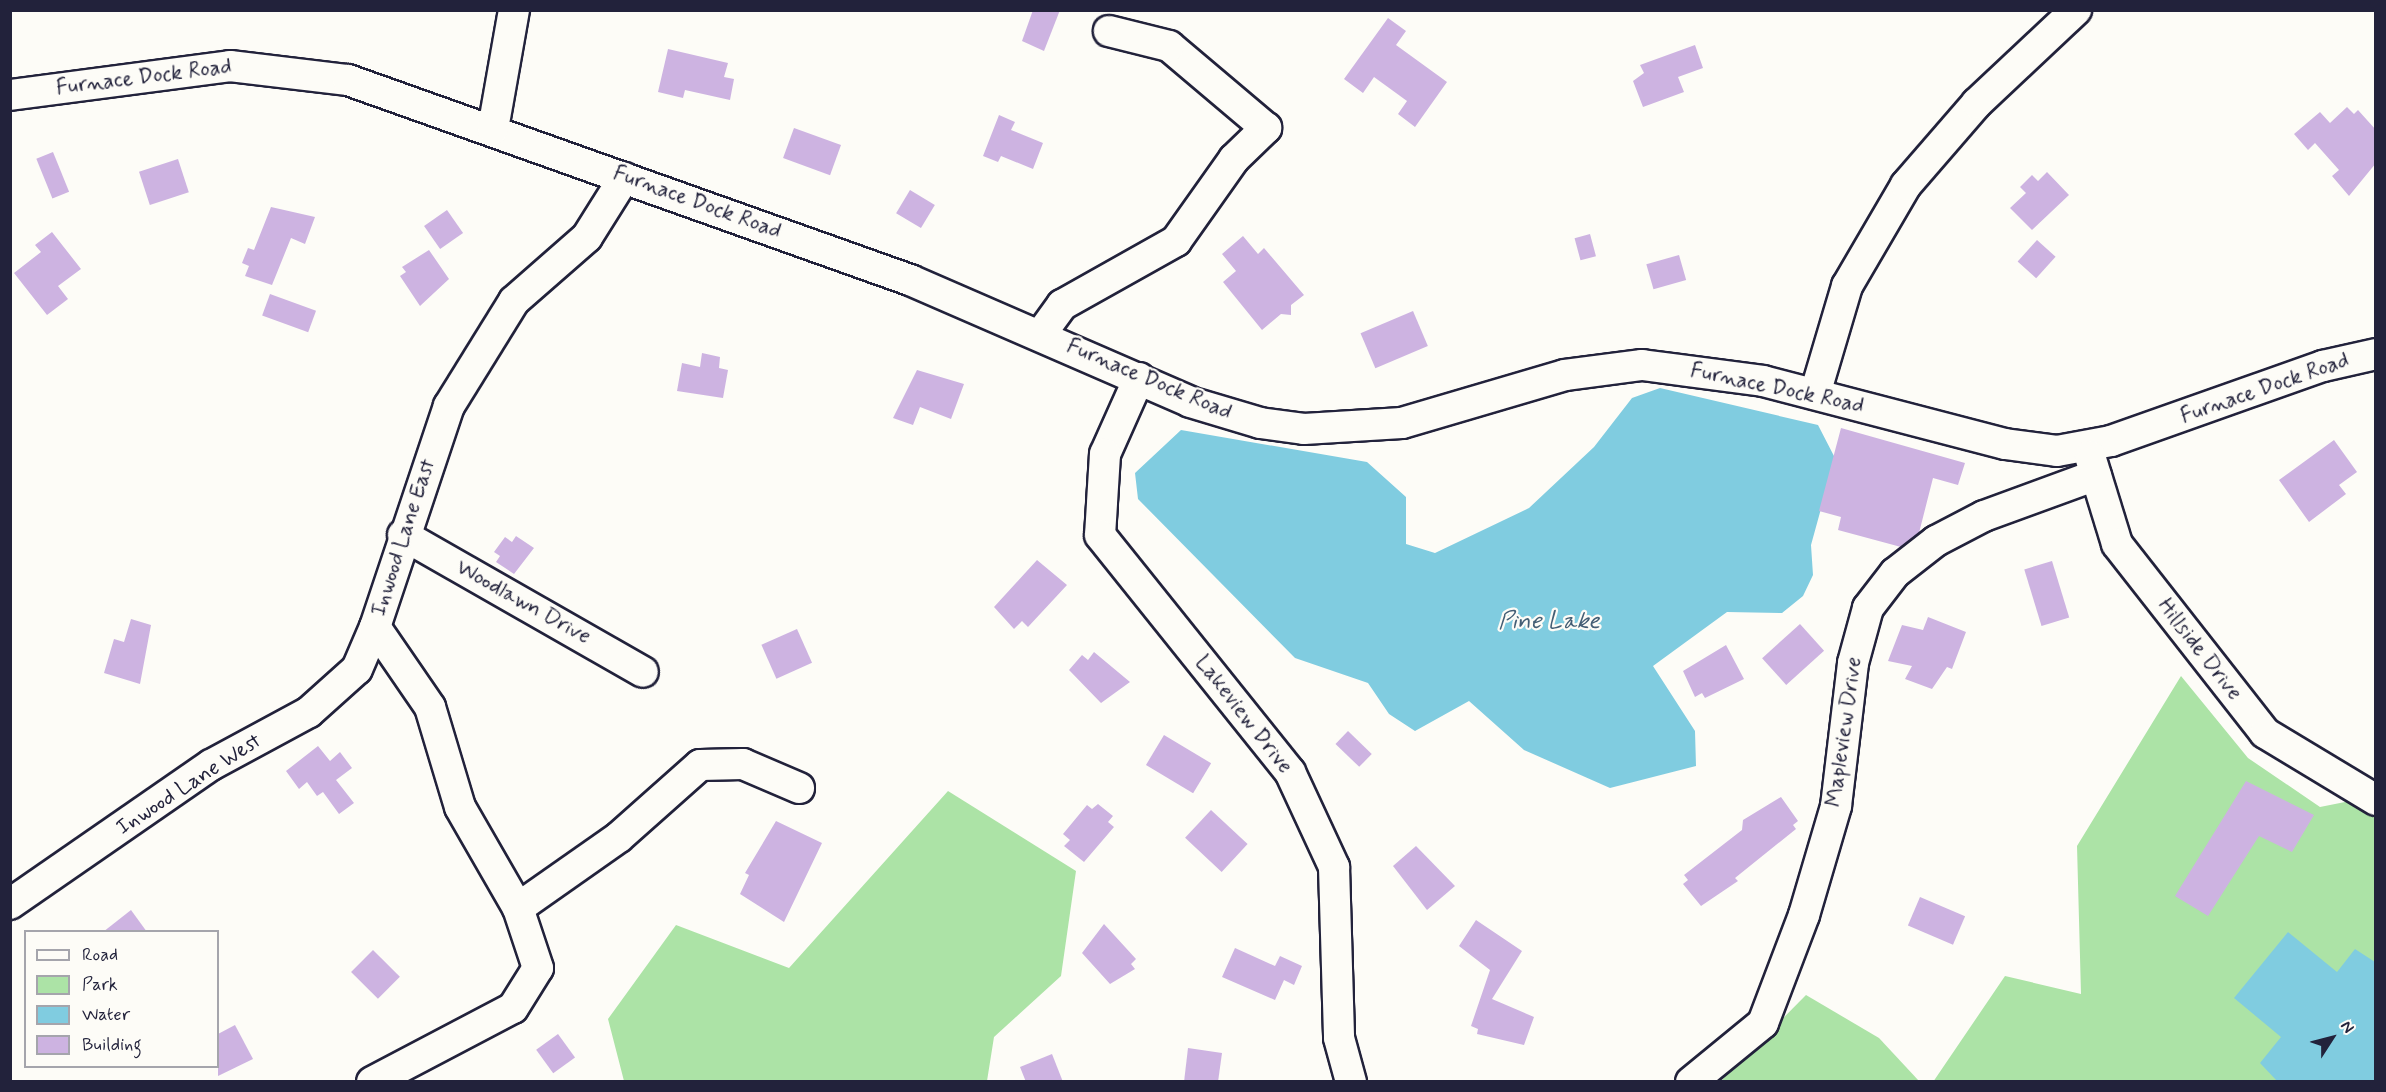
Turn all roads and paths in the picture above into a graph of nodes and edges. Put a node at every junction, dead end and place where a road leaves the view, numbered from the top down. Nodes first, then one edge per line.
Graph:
1 (514, 10) edge
2 (2076, 10) edge
3 (1109, 31) dead end
4 (10, 95) edge
5 (494, 129) junction
6 (624, 177) junction
7 (1041, 334) junction
8 (2376, 354) edge
9 (1139, 378) junction
10 (1815, 394) junction
11 (2092, 461) junction
12 (403, 535) junction
13 (375, 627) junction
14 (643, 672) dead end
15 (799, 788) dead end
16 (2376, 800) edge
17 (10, 904) edge
18 (518, 908) junction
19 (372, 1082) edge
20 (1351, 1082) edge
21 (1691, 1082) edge

1 - 5 street
2 - 10 street
3 - 7 street
4 - 5 street, Furnace Dock Road
5 - 6 street, Furnace Dock Road
6 - 7 street, Furnace Dock Road
6 - 12 street, Inwood Lane East
7 - 9 street, Furnace Dock Road
8 - 11 street, Furnace Dock Road
9 - 10 street, Furnace Dock Road
9 - 20 street, Lakeview Drive
10 - 11 street, Furnace Dock Road
11 - 16 street, Hillside Drive
11 - 21 street, Mapleview Drive
12 - 13 street, Inwood Lane East
12 - 14 street, Woodlawn Drive
13 - 17 street, Inwood Lane West
13 - 18 street, Inwood Lane East
15 - 18 street
18 - 19 street, Inwood Lane East

